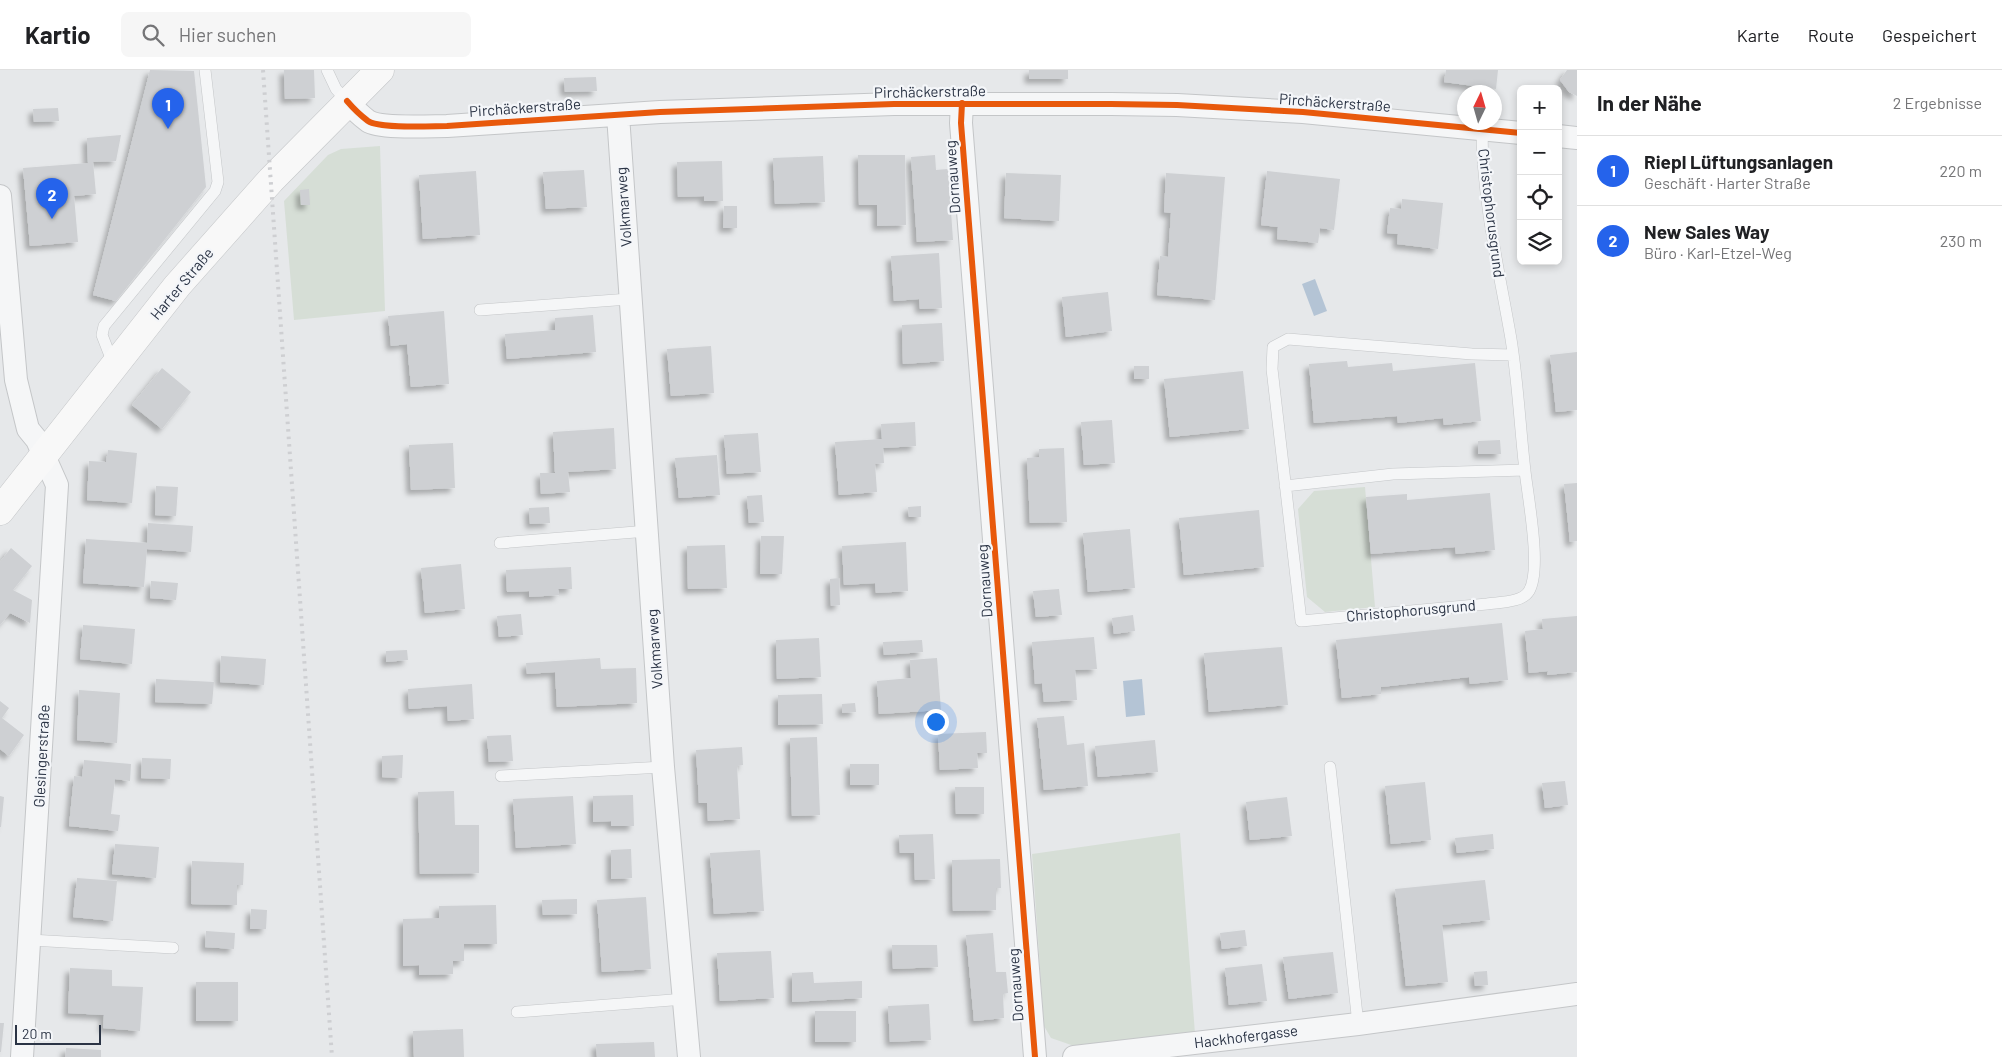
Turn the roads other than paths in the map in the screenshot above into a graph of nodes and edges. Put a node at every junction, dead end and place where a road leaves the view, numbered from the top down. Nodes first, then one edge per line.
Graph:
1 (205, 70) edge
2 (327, 70) edge
3 (380, 70) edge
4 (347, 101) junction
5 (962, 103) junction
6 (618, 115) junction
7 (1457, 127) edge
8 (1482, 130) edge
9 (1492, 130) edge
10 (1517, 133) edge
11 (1562, 136) edge
12 (1577, 138) edge
13 (0, 196) edge
14 (629, 299) junction
15 (480, 310) dead end
16 (1513, 355) junction
17 (115, 367) junction
18 (43, 457) junction
19 (1525, 470) junction
20 (1285, 486) junction
21 (0, 511) edge
22 (648, 531) junction
23 (500, 543) dead end
24 (663, 767) junction
25 (1330, 767) dead end
26 (501, 776) dead end
27 (30, 940) junction
28 (172, 948) dead end
29 (1577, 994) edge
30 (685, 999) junction
31 (517, 1012) dead end
32 (1358, 1024) junction
33 (22, 1057) edge
34 (689, 1057) edge
35 (1035, 1057) edge
36 (1074, 1057) edge

1 - 17 lane
2 - 4 lane
3 - 4 main road, Harter Straße
4 - 6 street, Pirchäckerstraße
4 - 17 main road, Harter Straße
5 - 6 street, Pirchäckerstraße
5 - 7 street, Pirchäckerstraße
5 - 35 street, Dornauweg
6 - 14 street, Volkmarweg
8 - 16 lane, Christophorusgrund
9 - 10 street, Pirchäckerstraße
11 - 12 street
13 - 18 street, Glesingerstraße
14 - 15 lane
14 - 22 street, Volkmarweg
16 - 19 lane, Christophorusgrund
16 - 20 lane, Christophorusgrund
17 - 18 main road, Harter Straße
18 - 21 main road, Harter Straße
18 - 27 street, Glesingerstraße
19 - 20 lane
19 - 20 lane, Christophorusgrund
22 - 23 lane
22 - 24 street, Volkmarweg
24 - 26 lane
24 - 30 street, Volkmarweg
25 - 32 lane
27 - 28 lane
27 - 33 street, Glesingerstraße
29 - 32 street, Hackhofergasse
30 - 31 lane
30 - 34 street, Volkmarweg
32 - 36 street, Hackhofergasse

